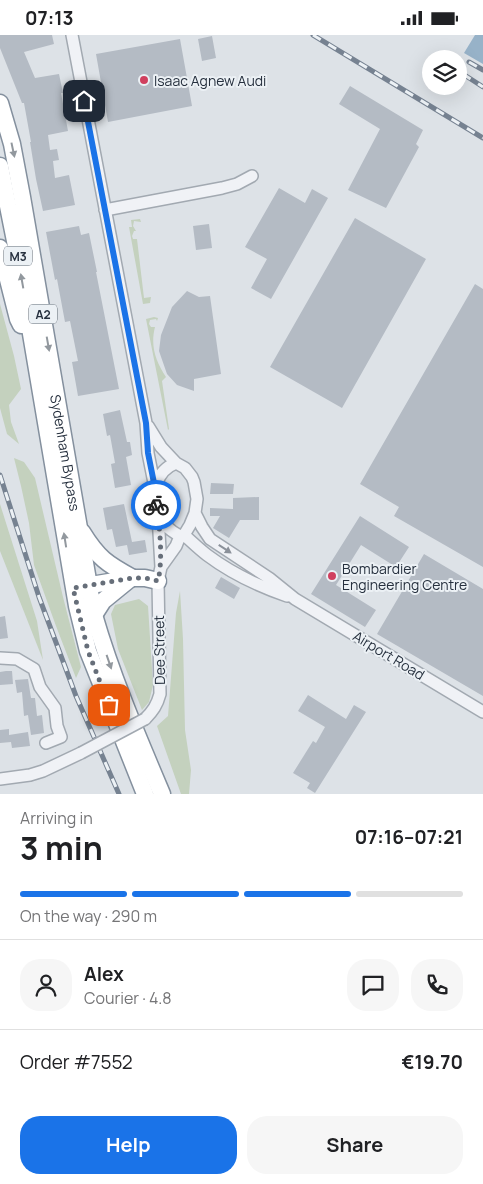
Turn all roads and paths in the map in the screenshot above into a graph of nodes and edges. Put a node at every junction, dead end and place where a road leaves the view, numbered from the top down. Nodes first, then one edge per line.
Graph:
1 (72, 35) edge
2 (0, 103) edge
3 (0, 166) edge
4 (252, 176) dead end
5 (105, 210) junction
6 (0, 248) edge
7 (33, 346) junction
8 (146, 423) junction
9 (176, 463) junction
10 (155, 488) junction
11 (195, 513) junction
12 (158, 515) junction
13 (79, 527) junction
14 (182, 535) junction
15 (159, 574) junction
16 (131, 579) junction
17 (81, 587) junction
18 (296, 599) junction
19 (94, 615) junction
20 (0, 658) edge
21 (483, 712) edge
22 (46, 743) dead end
23 (0, 779) edge
24 (145, 794) edge
25 (162, 794) edge

1 - 5 street
2 -> 13 highway, Sydenham Bypass / A2
7 -> 3 highway, M3
4 - 5 street
5 - 8 street
6 - 7 highway, A2
17 -> 7 highway, Sydenham Bypass / A2
8 - 9 street
8 - 10 street
9 - 10 street
9 - 11 street
10 - 12 street
11 - 14 street
11 -> 18 street, Airport Road
12 - 14 street
12 - 15 street, Dee Street
13 - 16 highway
13 - 17 highway, Sydenham Bypass / A2
14 - 15 street
14 - 18 street, Airport Road
15 - 16 highway
15 - 23 street, Dee Street, bridge
16 - 17 highway
16 - 19 highway
17 - 19 highway, Sydenham Bypass / A2
17 - 24 highway, Sydenham Bypass / A2
18 - 21 street, Airport Road
19 -> 25 highway, Sydenham Bypass / A2
20 - 22 street

